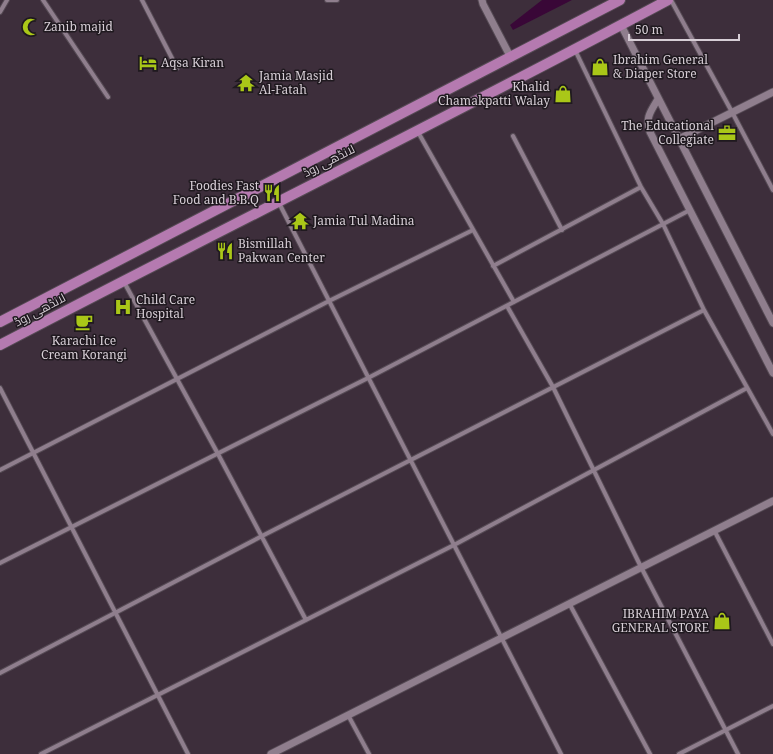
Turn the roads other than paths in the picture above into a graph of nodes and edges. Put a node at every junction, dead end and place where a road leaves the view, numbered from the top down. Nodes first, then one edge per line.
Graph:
1 (7, 0) edge
2 (43, 0) edge
3 (142, 0) edge
4 (327, 0) edge
5 (337, 0) edge
6 (482, 0) edge
7 (620, 0) edge
8 (670, 0) edge
9 (0, 12) edge
10 (621, 26) junction
11 (575, 50) junction
12 (511, 58) junction
13 (177, 68) dead end
14 (773, 92) edge
15 (108, 97) dead end
16 (658, 99) junction
17 (732, 112) junction
18 (418, 131) junction
19 (513, 136) dead end
20 (679, 139) junction
21 (641, 187) junction
22 (773, 190) edge
23 (278, 202) junction
24 (690, 210) junction
25 (663, 224) junction
26 (473, 230) junction
27 (562, 230) junction
28 (494, 266) junction
29 (124, 281) junction
30 (329, 301) junction
31 (514, 302) junction
32 (507, 306) junction
33 (704, 310) junction
34 (0, 322) edge
35 (773, 323) edge
36 (0, 345) edge
37 (773, 373) edge
38 (368, 378) junction
39 (176, 379) junction
40 (553, 387) junction
41 (0, 388) edge
42 (747, 388) junction
43 (773, 434) edge
44 (33, 453) junction
45 (218, 454) junction
46 (410, 460) junction
47 (0, 470) edge
48 (593, 471) junction
49 (773, 501) edge
50 (71, 527) junction
51 (714, 530) junction
52 (262, 536) junction
53 (454, 545) junction
54 (0, 563) edge
55 (641, 567) junction
56 (569, 603) junction
57 (115, 613) junction
58 (306, 620) junction
59 (501, 637) junction
60 (773, 644) edge
61 (0, 673) edge
62 (157, 694) junction
63 (773, 706) edge
64 (348, 715) junction
65 (726, 731) junction
66 (41, 754) edge
67 (188, 754) edge
68 (271, 754) edge
69 (369, 754) edge
70 (561, 754) edge
71 (650, 754) edge
72 (679, 754) edge
73 (738, 754) edge

1 - 9 street
2 - 15 street
3 - 13 street
4 - 5 street
6 - 12 street
7 - 12 main road, لانڈھی روڈ
8 - 10 main road, لانڈھی روڈ
8 - 17 street
10 - 11 main road, لانڈھی روڈ
10 - 16 street
11 - 18 main road, لانڈھی روڈ
11 - 21 street
12 - 34 main road, لانڈھی روڈ
14 - 17 street
16 - 20 street
16 - 24 street
17 - 20 street
17 - 22 street
18 - 23 main road, لانڈھی روڈ
18 - 26 street
19 - 27 street
20 - 35 street
21 - 25 street
21 - 27 street
23 - 29 main road, لانڈھی روڈ
23 - 30 street
24 - 25 street
24 - 37 street
25 - 31 street
25 - 33 street
26 - 28 street
26 - 30 street
27 - 28 street
28 - 31 street
29 - 36 main road, لانڈھی روڈ
29 - 39 street
30 - 38 street
30 - 39 street
31 - 32 street
32 - 38 street
32 - 40 street
33 - 40 street
33 - 42 street
38 - 45 street
38 - 46 street
39 - 44 street
39 - 45 street
40 - 46 street
40 - 48 street
41 - 44 street
42 - 43 street
42 - 48 street
44 - 47 street
44 - 50 street
45 - 50 street
45 - 52 street
46 - 52 street
46 - 53 street
48 - 53 street
48 - 55 street
49 - 51 street
50 - 54 street
50 - 57 street
51 - 55 street
51 - 60 street
52 - 57 street
52 - 58 street
53 - 58 street
53 - 59 street
55 - 56 street
55 - 65 street
56 - 59 street
56 - 71 street
57 - 61 street
57 - 62 street
58 - 62 street
59 - 64 street
59 - 70 street
62 - 66 street
62 - 67 street
63 - 65 street
64 - 68 street
64 - 69 street
65 - 72 street
65 - 73 street

